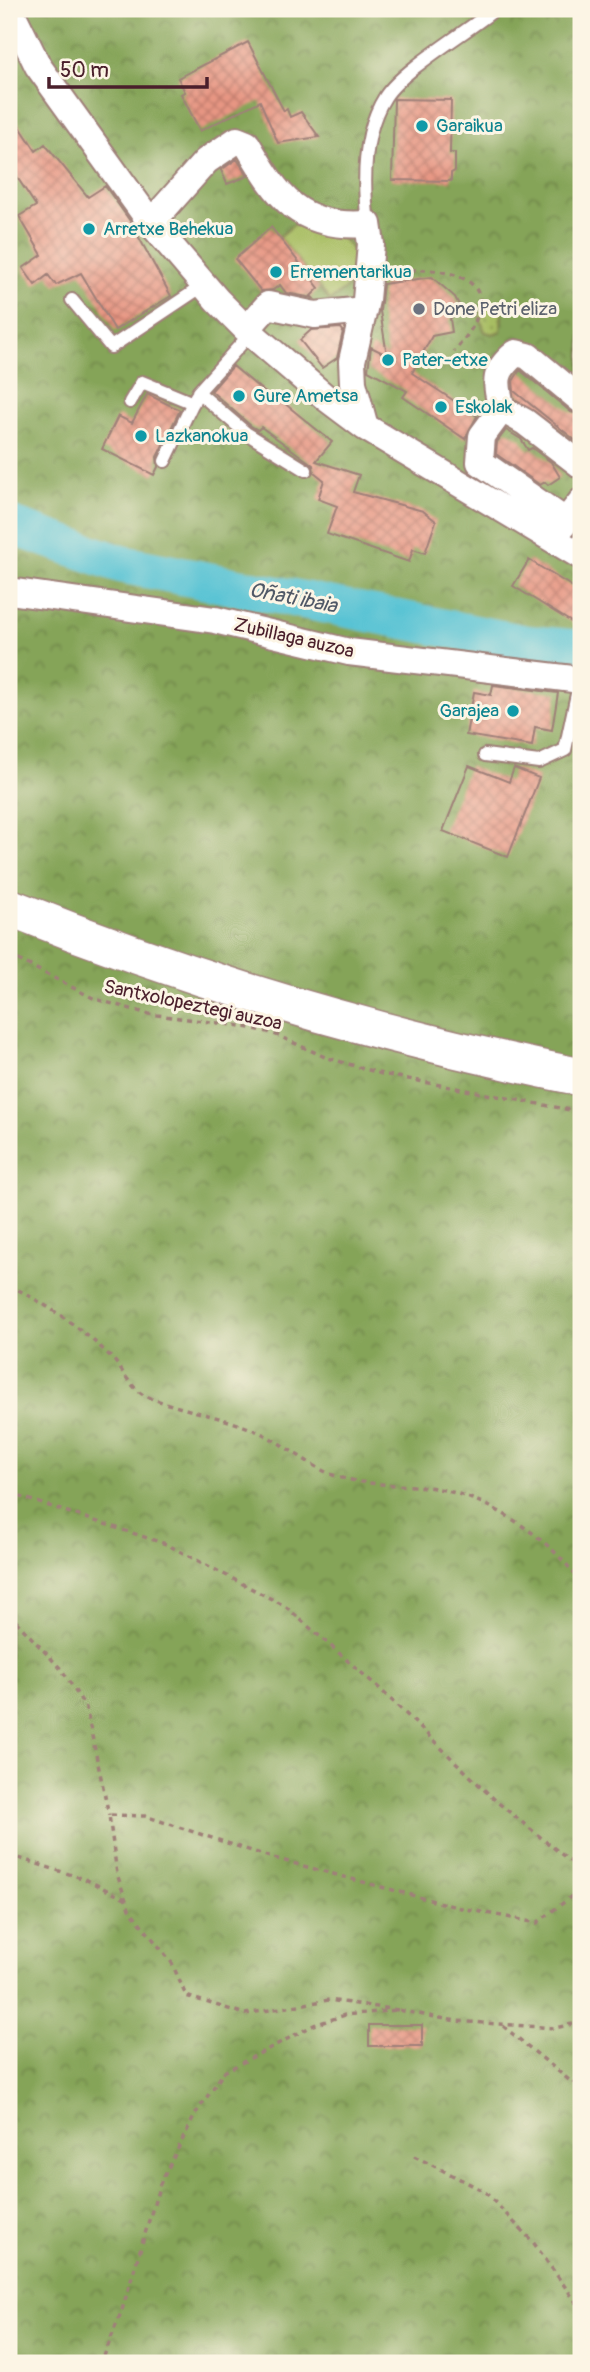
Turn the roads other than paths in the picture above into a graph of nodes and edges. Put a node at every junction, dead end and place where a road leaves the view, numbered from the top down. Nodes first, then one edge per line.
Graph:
1 (10, 9) edge
2 (495, 9) edge
3 (151, 223) junction
4 (368, 224) junction
5 (204, 285) junction
6 (72, 300) dead end
7 (364, 310) junction
8 (253, 327) junction
9 (195, 398) junction
10 (581, 400) edge
11 (130, 401) dead end
12 (502, 408) junction
13 (365, 427) junction
14 (165, 461) dead end
15 (581, 465) edge
16 (306, 470) dead end
17 (566, 520) edge
18 (579, 551) edge
19 (9, 591) edge
20 (580, 680) edge
21 (485, 755) dead end
22 (9, 907) edge
23 (581, 1077) edge

1 - 3 street
2 - 4 lane
3 - 4 street
3 - 5 street
4 - 7 street
5 - 6 lane
5 - 8 street
7 - 8 street
7 - 13 street
8 - 9 lane
8 - 13 street
9 - 11 lane
9 - 14 lane
9 - 16 lane
10 - 12 street
12 - 15 street
12 - 17 street
13 - 17 street
17 - 18 street
19 - 20 street, Zubillaga auzoa
20 - 21 lane, Zubillaga auzoa
22 - 23 main road

